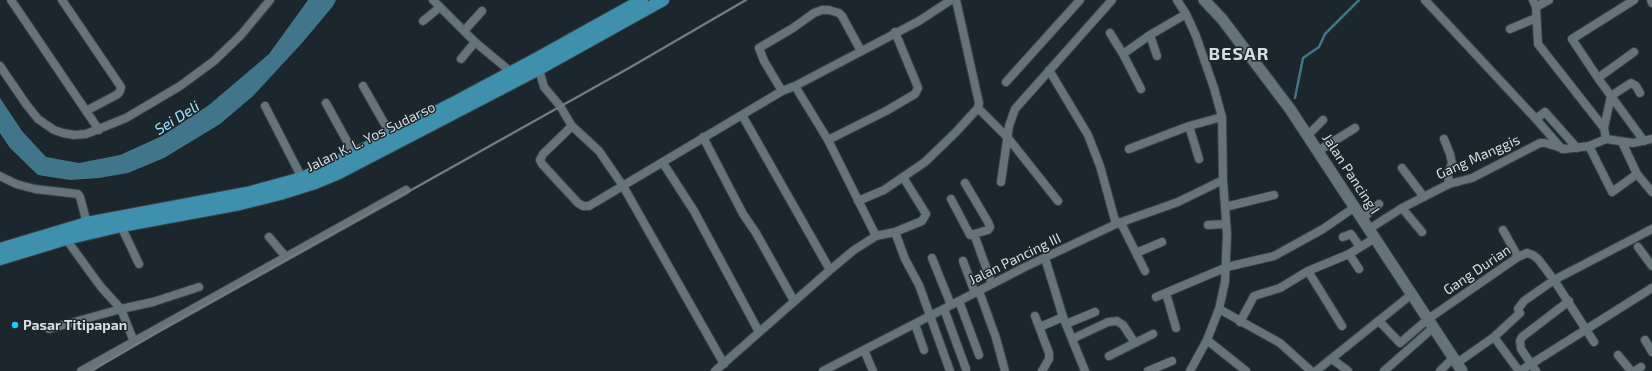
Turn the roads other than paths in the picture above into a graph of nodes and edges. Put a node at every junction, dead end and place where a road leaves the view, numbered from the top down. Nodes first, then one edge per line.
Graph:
1 (11, 0) edge
2 (62, 0) edge
3 (270, 0) edge
4 (433, 0) edge
5 (642, 0) edge
6 (662, 0) edge
7 (951, 0) edge
8 (956, 0) edge
9 (1080, 0) edge
10 (1112, 0) edge
11 (1177, 0) edge
12 (1204, 0) edge
13 (1425, 0) edge
14 (1549, 0) edge
15 (1634, 0) edge
16 (1535, 4) edge
17 (440, 8) junction
18 (482, 11) dead end
19 (1186, 14) junction
20 (1536, 18) junction
21 (424, 21) dead end
22 (1510, 30) dead end
23 (464, 31) junction
24 (895, 32) junction
25 (1110, 33) dead end
26 (1150, 35) junction
27 (475, 42) junction
28 (861, 51) junction
29 (1634, 52) dead end
30 (1123, 54) junction
31 (1157, 56) dead end
32 (461, 59) dead end
33 (537, 64) junction
34 (0, 66) edge
35 (1049, 70) junction
36 (510, 72) junction
37 (1598, 78) junction
38 (1006, 82) dead end
39 (363, 86) dead end
40 (796, 86) junction
41 (1141, 89) dead end
42 (782, 91) junction
43 (1640, 93) dead end
44 (1611, 96) junction
45 (326, 103) dead end
46 (264, 106) dead end
47 (978, 108) junction
48 (86, 111) junction
49 (742, 116) junction
50 (1222, 118) junction
51 (1536, 119) junction
52 (1323, 120) dead end
53 (572, 126) junction
54 (1189, 126) junction
55 (1355, 128) dead end
56 (1604, 128) junction
57 (99, 130) junction
58 (391, 135) junction
59 (1308, 135) junction
60 (703, 137) junction
61 (1008, 138) junction
62 (1444, 139) dead end
63 (1606, 139) junction
64 (828, 140) junction
65 (1648, 140) edge
66 (1622, 142) junction
67 (1589, 146) junction
68 (1577, 148) junction
69 (1129, 149) dead end
70 (1562, 149) junction
71 (1318, 151) junction
72 (354, 154) junction
73 (1199, 159) dead end
74 (663, 163) junction
75 (1402, 168) dead end
76 (1637, 174) junction
77 (0, 176) edge
78 (903, 177) junction
79 (1223, 177) junction
80 (302, 178) junction
81 (1001, 182) dead end
82 (965, 183) dead end
83 (1449, 184) junction
84 (623, 186) junction
85 (406, 190) dead end
86 (1652, 192) edge
87 (1274, 195) dead end
88 (1424, 197) junction
89 (950, 199) dead end
90 (858, 201) junction
91 (1058, 201) dead end
92 (1379, 204) dead end
93 (1225, 207) junction
94 (1355, 207) junction
95 (1402, 208) junction
96 (1362, 218) junction
97 (87, 222) junction
98 (1119, 223) junction
99 (1226, 224) junction
100 (1208, 225) dead end
101 (120, 226) junction
102 (1652, 229) edge
103 (1503, 230) dead end
104 (895, 232) junction
105 (1422, 232) dead end
106 (1372, 233) junction
107 (974, 234) junction
108 (268, 236) dead end
109 (876, 236) junction
110 (1342, 236) dead end
111 (66, 239) junction
112 (1162, 242) dead end
113 (1360, 247) junction
114 (1638, 247) dead end
115 (1136, 253) junction
116 (1, 254) edge
117 (1349, 254) junction
118 (286, 257) junction
119 (1518, 257) junction
120 (932, 258) dead end
121 (1045, 258) junction
122 (963, 261) dead end
123 (139, 264) dead end
124 (1652, 266) edge
125 (1227, 267) junction
126 (1359, 269) dead end
127 (830, 270) junction
128 (1145, 271) dead end
129 (1308, 271) junction
130 (1554, 280) junction
131 (992, 284) junction
132 (199, 287) dead end
133 (1652, 288) edge
134 (977, 292) junction
135 (1166, 292) junction
136 (1412, 294) junction
137 (1156, 297) dead end
138 (794, 301) junction
139 (1569, 302) junction
140 (952, 305) junction
141 (121, 309) junction
142 (1219, 309) junction
143 (1095, 312) dead end
144 (930, 316) junction
145 (1035, 316) dead end
146 (1065, 321) junction
147 (1240, 322) junction
148 (1379, 322) junction
149 (1431, 323) junction
150 (915, 324) junction
151 (1342, 326) dead end
152 (1040, 327) junction
153 (49, 328) dead end
154 (1176, 328) dead end
155 (1586, 329) junction
156 (759, 332) junction
157 (1153, 334) dead end
158 (1494, 337) junction
159 (1072, 339) junction
160 (1207, 340) junction
161 (1646, 340) dead end
162 (134, 342) junction
163 (1594, 342) dead end
164 (1135, 343) junction
165 (864, 350) junction
166 (924, 350) dead end
167 (1652, 352) edge
168 (979, 355) dead end
169 (1618, 355) dead end
170 (1109, 356) dead end
171 (1332, 359) junction
172 (1172, 361) dead end
173 (724, 364) junction
174 (1458, 364) edge
175 (1534, 367) edge
176 (966, 369) dead end
177 (81, 371) edge
178 (715, 371) edge
179 (823, 371) edge
180 (873, 371) edge
181 (950, 371) edge
182 (1005, 371) edge
183 (1042, 371) edge
184 (1085, 371) edge
185 (1148, 371) edge
186 (1190, 371) edge
187 (1246, 371) edge
188 (1311, 371) edge
189 (1316, 371) edge
190 (1348, 371) edge
191 (1384, 371) edge
192 (1440, 371) edge
193 (1520, 371) edge
194 (1631, 371) edge

1 - 48 street
2 - 48 street
3 - 57 street
4 - 17 street
5 - 33 highway, Jalan K. L. Yos Sudarso
6 - 33 highway, Jalan K. L. Yos Sudarso
7 - 24 street
8 - 47 street
9 - 38 street
10 - 35 street
11 - 19 street
12 - 59 main road, Jalan Pancing I
13 - 51 street
14 - 16 street
15 - 37 street
16 - 20 street
17 - 21 street
17 - 23 street
18 - 23 street
19 - 26 street
19 - 50 street
20 - 22 street
20 - 56 street
23 - 27 street
24 - 28 street
24 - 64 street
25 - 30 street
26 - 30 street
26 - 31 street
27 - 32 street
27 - 36 street
28 - 40 street
28 - 42 street
29 - 37 street
30 - 41 street
33 - 36 highway, Jalan K. L. Yos Sudarso
33 - 53 street
33 - 101 highway, Jalan K. L. Yos Sudarso
34 - 57 street
35 - 61 street
35 - 98 street
36 - 58 highway, Jalan K. L. Yos Sudarso
37 - 44 street
39 - 58 street
40 - 42 street
40 - 64 street
42 - 49 street
43 - 44 street
44 - 56 street
44 - 65 street
45 - 72 street
46 - 80 street
47 - 61 street
47 - 78 street
48 - 57 street
49 - 60 street
49 - 127 street
50 - 54 street
50 - 79 street
51 - 68 street
51 - 70 street
52 - 59 street
53 - 84 street
53 - 84 street
54 - 69 street
54 - 73 street
55 - 71 street
56 - 63 street
58 - 72 highway, Jalan K. L. Yos Sudarso
59 - 71 main road, Jalan Pancing I
60 - 74 street
60 - 138 street
61 - 81 street
61 - 91 street
62 - 83 street
63 - 66 street
63 - 67 street, Gang Manggis
64 - 90 street
65 - 66 street
66 - 76 street
67 - 68 street, Gang Manggis
67 - 76 street
68 - 70 street, Gang Manggis
70 - 83 street, Gang Manggis
71 - 94 main road, Jalan Pancing I
72 - 80 highway, Jalan K. L. Yos Sudarso
74 - 84 street
74 - 156 street
75 - 88 street
76 - 86 street
77 - 97 street
78 - 90 street
78 - 104 street
79 - 93 street
79 - 98 street, Jalan Pancing III
80 - 97 highway, Jalan K. L. Yos Sudarso
82 - 107 street
83 - 88 street, Gang Manggis
84 - 173 street
85 - 118 street
87 - 93 street
88 - 95 street, Gang Manggis
89 - 107 street
90 - 109 street
92 - 96 street
93 - 99 street
94 - 96 main road, Jalan Pancing I
94 - 125 street
95 - 105 street
95 - 106 street, Gang Manggis
96 - 106 main road, Jalan Pancing I
97 - 116 highway, Jalan K. L. Yos Sudarso
98 - 115 street
98 - 121 street, Jalan Pancing III
99 - 100 street
99 - 125 street
101 - 111 highway, Jalan K. L. Yos Sudarso
101 - 123 street
102 - 130 street
103 - 119 street
104 - 109 street
104 - 144 street
106 - 113 street, Gang Manggis
106 - 136 main road, Jalan Pancing I
107 - 131 street
108 - 118 street
109 - 127 street
110 - 113 street
111 - 116 highway, Jalan K. L. Yos Sudarso
111 - 141 street
112 - 115 street
113 - 117 street, Gang Manggis
114 - 124 street
115 - 128 street
117 - 126 street
117 - 129 street, Gang Manggis
118 - 162 street
119 - 130 street, Gang Durian
119 - 149 street, Gang Durian
120 - 140 street
121 - 131 street, Jalan Pancing III
121 - 146 street
122 - 134 street
125 - 135 street
125 - 142 street
127 - 138 street
129 - 147 street, Gang Manggis
129 - 151 street
130 - 139 street
130 - 158 street
131 - 134 street, Jalan Pancing III
132 - 141 street
133 - 155 street
134 - 140 street, Jalan Pancing III
134 - 182 street
135 - 137 street
135 - 154 street
136 - 148 street
136 - 149 main road, Jalan Pancing I
138 - 156 street
139 - 155 street
139 - 175 street
140 - 144 street, Jalan Pancing III
140 - 168 street
140 - 176 street
141 - 153 street
141 - 162 street
142 - 147 street
142 - 160 street
143 - 146 street
144 - 150 street, Jalan Pancing III
144 - 181 street
145 - 152 street
146 - 152 street
146 - 159 street
147 - 188 street
148 - 149 street
148 - 171 street
149 - 174 main road, Jalan Pancing I
149 - 191 street
150 - 165 street, Jalan Pancing III
150 - 166 street
152 - 183 street
155 - 163 street
155 - 175 street
156 - 173 street
157 - 164 street
158 - 174 street
158 - 193 street
159 - 164 street
159 - 184 street
160 - 186 street
160 - 187 street
161 - 167 street
162 - 177 street
164 - 170 street
165 - 179 street, Jalan Pancing III
165 - 180 street
169 - 194 street
171 - 189 street
171 - 190 street
172 - 185 street
173 - 178 street
174 - 192 street
175 - 193 street

